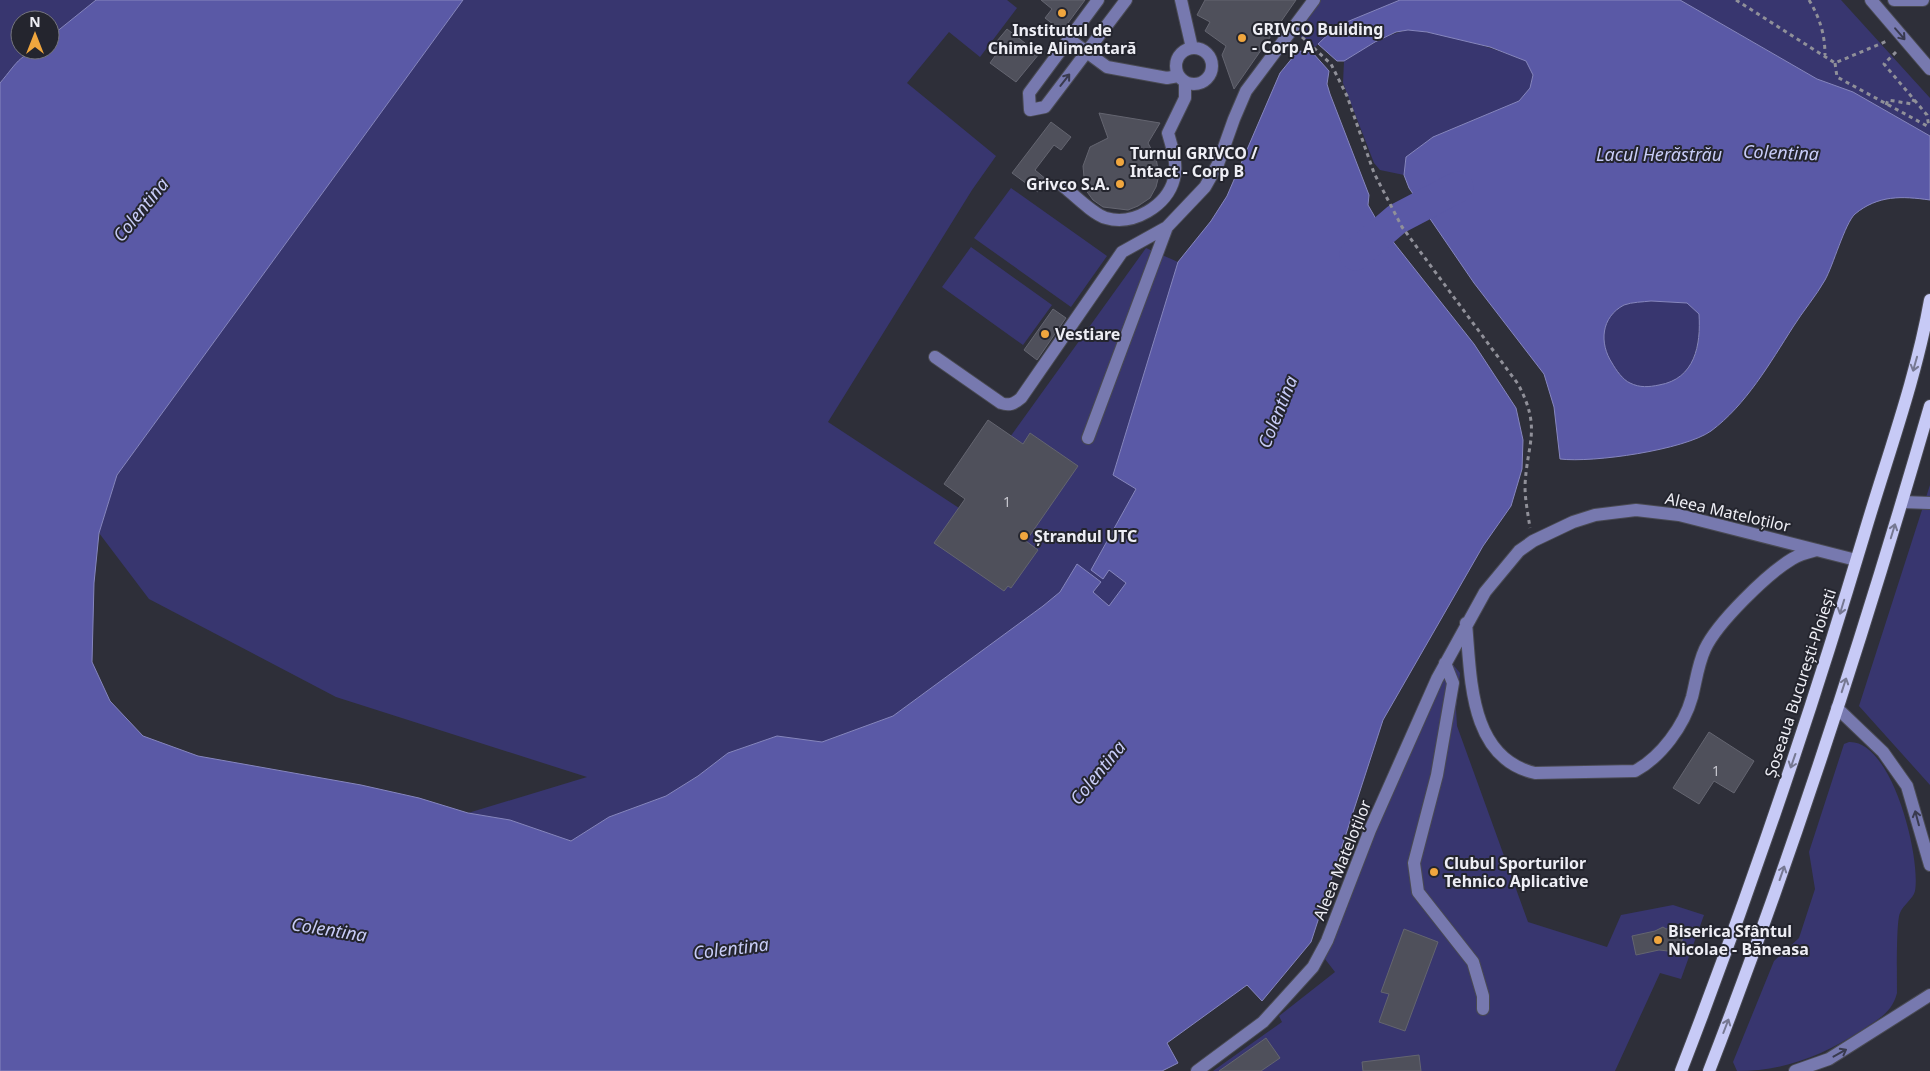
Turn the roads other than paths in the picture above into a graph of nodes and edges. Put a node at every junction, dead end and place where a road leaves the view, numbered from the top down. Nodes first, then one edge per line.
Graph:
1 (1098, 0) edge
2 (1126, 0) edge
3 (1181, 0) edge
4 (1314, 0) edge
5 (1871, 0) edge
6 (1894, 0) edge
7 (1923, 0) edge
8 (1069, 39) junction
9 (1192, 48) junction
10 (1086, 54) junction
11 (1930, 69) edge
12 (1182, 79) junction
13 (1063, 186) dead end
14 (1167, 227) junction
15 (1930, 300) edge
16 (935, 357) dead end
17 (1930, 406) edge
18 (1088, 438) dead end
19 (1902, 502) junction
20 (1930, 503) edge
21 (1817, 550) junction
22 (1856, 560) junction
23 (1466, 623) junction
24 (1446, 663) junction
25 (1837, 708) junction
26 (1930, 865) edge
27 (1930, 995) edge
28 (1483, 1009) dead end
29 (1196, 1071) edge
30 (1681, 1071) edge
31 (1709, 1071) edge
32 (1795, 1071) edge

1 - 8 street
2 - 10 street
3 - 9 street
4 - 14 street
5 -> 11 street
6 - 7 street
8 - 10 street
8 -> 10 street
9 - 12 street
9 - 12 street
10 - 12 street
12 - 13 street
14 - 16 street
14 - 18 street
15 -> 22 main road, Șoseaua București-Ploiești
17 - 19 main road
19 - 20 street
25 -> 19 main road
21 - 22 street, Aleea Mateloților
21 - 23 street, Aleea Mateloților
21 - 23 street, Aleea Mateloților
22 -> 30 main road, Șoseaua București-Ploiești
23 - 24 street, Aleea Mateloților
24 - 28 street
24 - 29 street, Aleea Mateloților
26 -> 25 street
31 -> 25 main road
32 -> 27 street

